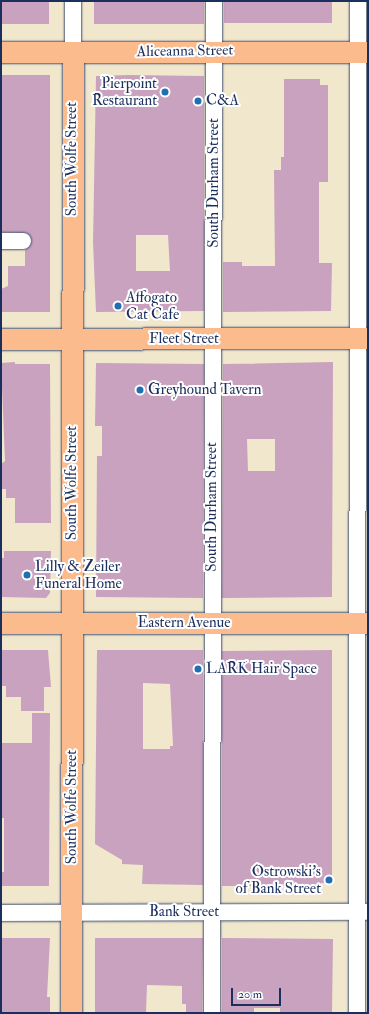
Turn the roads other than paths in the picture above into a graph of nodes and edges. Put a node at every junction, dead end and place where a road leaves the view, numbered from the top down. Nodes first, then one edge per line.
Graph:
1 (73, 1) edge
2 (214, 1) edge
3 (358, 1) edge
4 (214, 51) junction
5 (1, 52) edge
6 (73, 52) junction
7 (363, 52) edge
8 (1, 241) edge
9 (23, 241) dead end
10 (362, 338) edge
11 (1, 339) edge
12 (72, 339) junction
13 (214, 339) junction
14 (1, 623) edge
15 (73, 623) junction
16 (212, 623) junction
17 (363, 623) edge
18 (363, 739) edge
19 (213, 912) junction
20 (363, 912) edge
21 (1, 913) edge
22 (72, 913) junction
23 (71, 1013) edge
24 (212, 1013) edge
25 (357, 1013) edge

1 - 6 street, South Wolfe Street
2 - 4 street, South Durham Street
3 - 7 street
4 - 6 main road, Aliceanna Street
4 - 7 main road, Aliceanna Street
4 - 13 street, South Durham Street
5 - 6 main road, Aliceanna Street
6 - 12 main road, South Wolfe Street
7 - 10 street
8 - 9 street
10 - 13 main road, Fleet Street
10 - 17 street
11 - 12 main road, Fleet Street
12 - 13 main road, Fleet Street
12 - 15 main road, South Wolfe Street
13 - 16 street, South Durham Street
14 - 15 main road, Eastern Avenue
15 - 16 main road, Eastern Avenue
15 - 22 main road, South Wolfe Street
16 - 17 main road, Eastern Avenue
16 - 19 street, South Durham Street
17 - 18 street
18 - 20 street
19 - 20 street, Bank Street
19 - 22 street, Bank Street
19 - 24 street, South Durham Street
20 - 25 street
21 - 22 street, Bank Street
22 - 23 main road, South Wolfe Street

